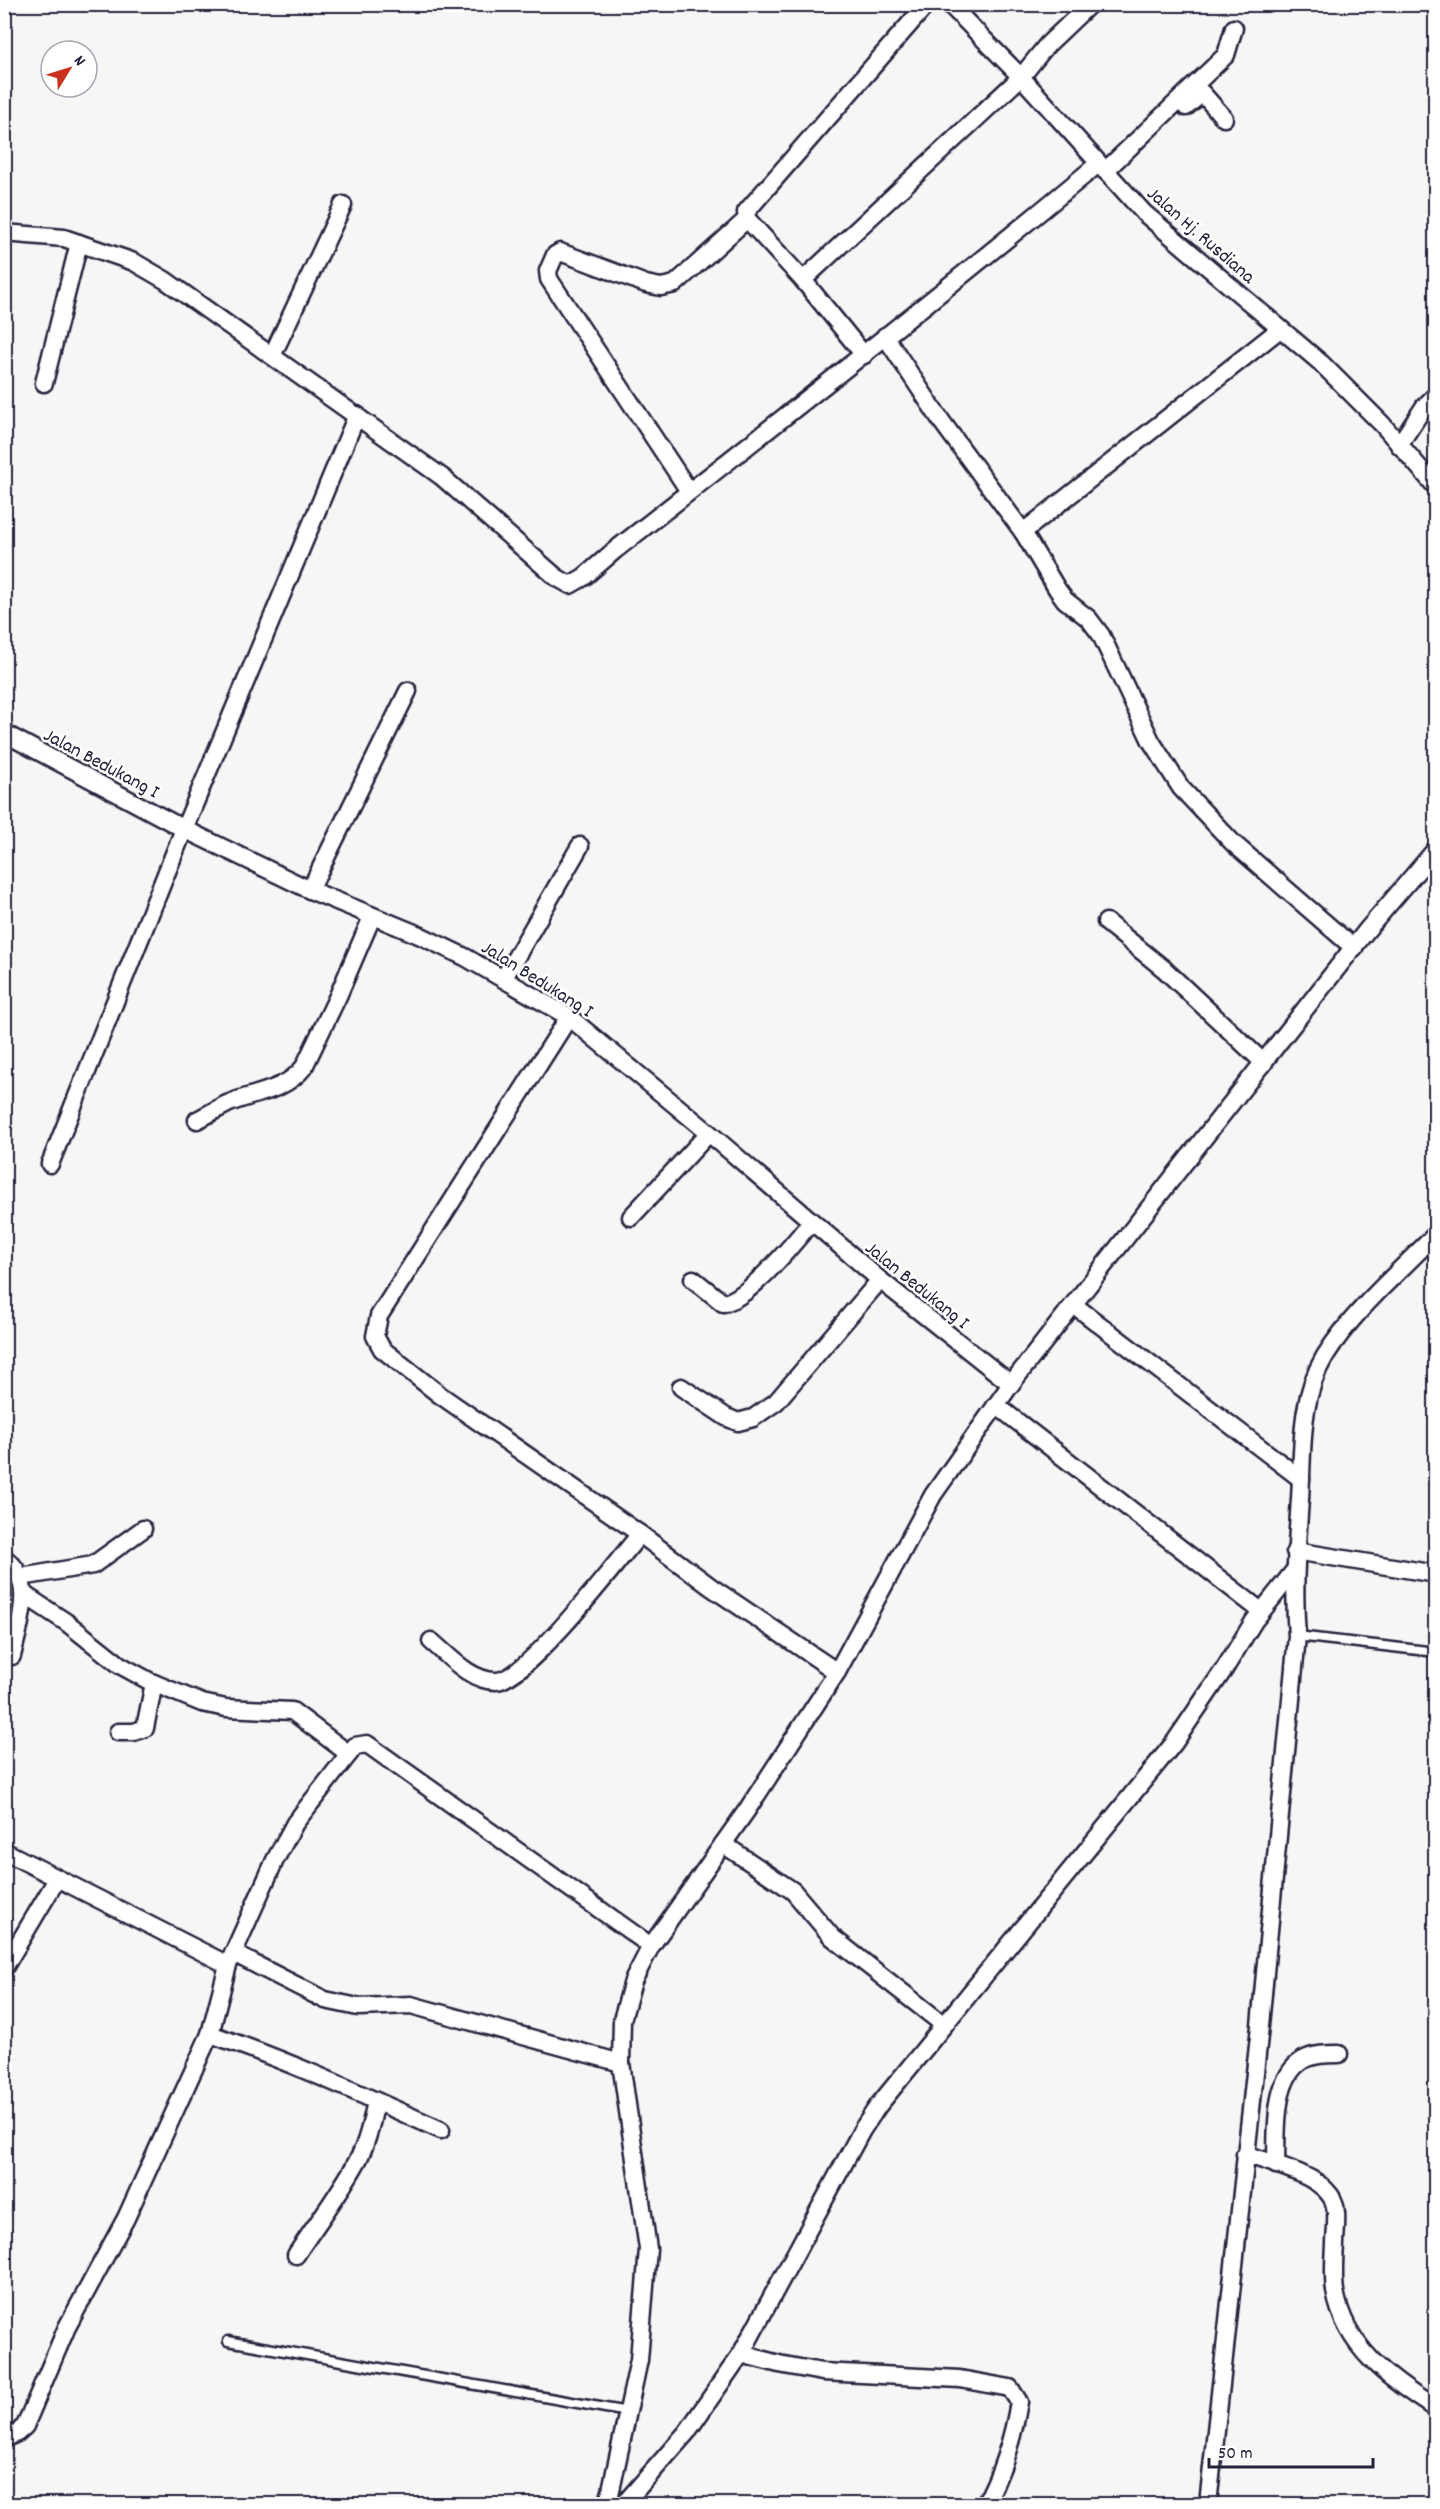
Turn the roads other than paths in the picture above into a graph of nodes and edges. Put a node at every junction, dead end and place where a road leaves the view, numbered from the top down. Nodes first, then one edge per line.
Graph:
1 (927, 4) edge
2 (949, 4) edge
3 (1090, 4) edge
4 (1234, 28) dead end
5 (1021, 77) junction
6 (1224, 118) dead end
7 (1104, 171) junction
8 (343, 205) dead end
9 (747, 219) junction
10 (4, 233) edge
11 (78, 243) junction
12 (803, 280) junction
13 (1280, 329) junction
14 (885, 336) junction
15 (864, 355) junction
16 (272, 356) junction
17 (44, 383) dead end
18 (1436, 395) edge
19 (357, 415) junction
20 (1399, 445) junction
21 (1436, 487) edge
22 (689, 492) junction
23 (1023, 532) junction
24 (408, 691) dead end
25 (4, 733) edge
26 (184, 829) junction
27 (580, 846) dead end
28 (1436, 849) edge
29 (310, 890) junction
30 (372, 917) junction
31 (1106, 922) dead end
32 (1354, 948) junction
33 (504, 978) junction
34 (569, 1017) junction
35 (1264, 1063) junction
36 (197, 1120) dead end
37 (709, 1133) junction
38 (50, 1164) dead end
39 (631, 1217) dead end
40 (811, 1222) junction
41 (1436, 1234) edge
42 (693, 1280) dead end
43 (880, 1280) junction
44 (1074, 1305) junction
45 (1011, 1384) junction
46 (681, 1387) dead end
47 (996, 1405) junction
48 (1301, 1479) junction
49 (143, 1528) dead end
50 (640, 1534) junction
51 (1295, 1551) junction
52 (4, 1558) edge
53 (1294, 1571) junction
54 (1436, 1574) edge
55 (21, 1577) junction
56 (25, 1595) junction
57 (1261, 1611) junction
58 (1297, 1636) junction
59 (431, 1641) dead end
60 (1436, 1652) edge
61 (12, 1656) dead end
62 (837, 1672) junction
63 (154, 1683) junction
64 (118, 1732) dead end
65 (349, 1754) junction
66 (723, 1844) junction
67 (7, 1856) edge
68 (57, 1879) junction
69 (651, 1946) junction
70 (230, 1959) junction
71 (4, 1968) edge
72 (944, 2025) junction
73 (210, 2034) junction
74 (1339, 2054) dead end
75 (621, 2062) junction
76 (376, 2101) junction
77 (441, 2130) dead end
78 (1245, 2154) junction
79 (1276, 2165) junction
80 (296, 2255) dead end
81 (228, 2341) dead end
82 (741, 2354) junction
83 (1436, 2409) edge
84 (628, 2412) junction
85 (4, 2439) edge
86 (608, 2505) edge
87 (624, 2505) edge
88 (984, 2505) edge
89 (1208, 2505) edge

1 - 9 street
2 - 5 street, Jalan Hj. Rusdiana
3 - 5 street
4 - 7 street
5 - 7 street, Jalan Hj. Rusdiana
5 - 12 street
6 - 7 street
7 - 13 street, Jalan Hj. Rusdiana
7 - 14 street
8 - 16 street
9 - 12 street
9 - 22 street
10 - 11 street
11 - 16 street
11 - 17 street
12 - 15 street
13 - 20 street, Jalan Hj. Rusdiana
13 - 23 street
14 - 15 street
14 - 23 street
15 - 22 street
16 - 19 street
18 - 20 street
19 - 22 street
19 - 26 street
20 - 21 street, Jalan Hj. Rusdiana
23 - 32 street
24 - 29 street
25 - 26 street, Jalan Bedukang I
26 - 29 street, Jalan Bedukang I
26 - 38 street
27 - 33 street
28 - 32 street
29 - 30 street, Jalan Bedukang I
30 - 33 street, Jalan Bedukang I
30 - 36 street
31 - 35 street
32 - 35 street
33 - 34 street, Jalan Bedukang I
34 - 37 street, Jalan Bedukang I
34 - 50 street
35 - 44 street
37 - 39 street
37 - 40 street, Jalan Bedukang I
40 - 42 street
40 - 43 street, Jalan Bedukang I
41 - 48 street
43 - 45 street, Jalan Bedukang I
43 - 46 street
44 - 45 street
44 - 48 street
45 - 47 street
47 - 57 street
47 - 62 street
48 - 51 street
49 - 55 street
50 - 59 street
50 - 62 street
51 - 53 street
51 - 54 street
52 - 55 street
53 - 57 street
53 - 58 street
55 - 56 street
56 - 61 street
56 - 63 street
57 - 72 street
58 - 60 lane
58 - 78 street
62 - 66 street
63 - 64 street
63 - 65 street
65 - 69 street
65 - 70 street
66 - 69 street
66 - 72 street
67 - 68 street
68 - 70 street
68 - 71 street
69 - 75 street
70 - 73 street
70 - 75 street
72 - 82 street
73 - 76 street
73 - 85 street
74 - 79 street
75 - 84 street
76 - 77 street
76 - 80 street
78 - 79 street
78 - 89 street
79 - 83 street
81 - 84 lane
82 - 87 street
82 - 88 street
84 - 86 street

